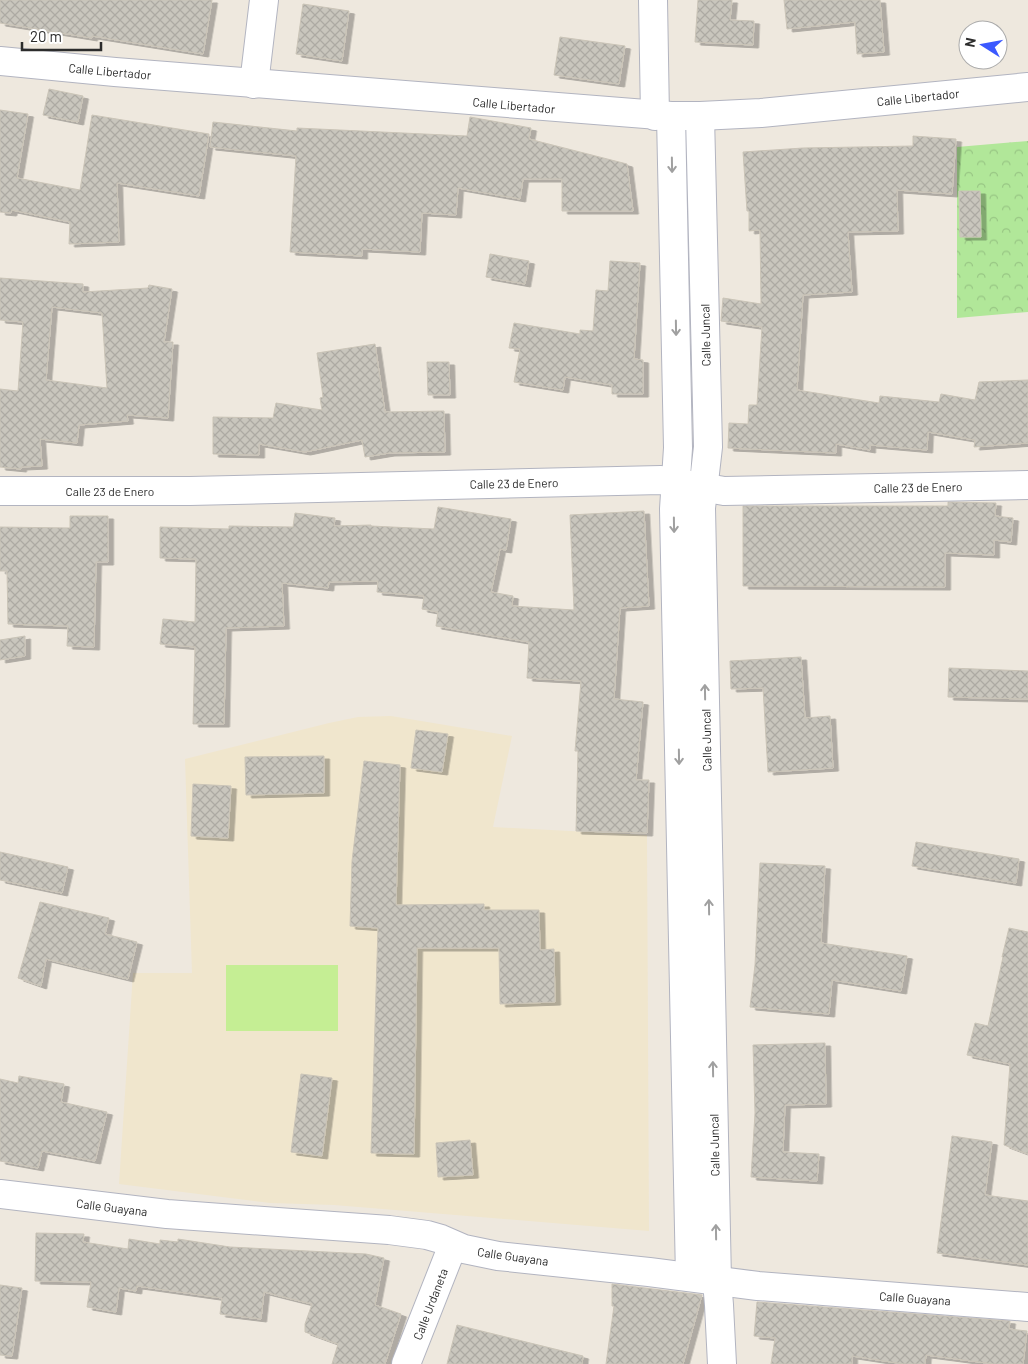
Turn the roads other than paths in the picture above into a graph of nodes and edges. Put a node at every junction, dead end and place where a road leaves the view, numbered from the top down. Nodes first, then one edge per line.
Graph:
1 (264, 0) edge
2 (653, 0) edge
3 (0, 61) edge
4 (254, 84) junction
5 (1028, 87) edge
6 (663, 116) junction
7 (700, 116) junction
8 (676, 482) junction
9 (1028, 486) edge
10 (704, 487) junction
11 (0, 491) edge
12 (0, 1194) edge
13 (453, 1245) junction
14 (690, 1277) junction
15 (717, 1281) junction
16 (1028, 1307) edge
17 (406, 1364) edge
18 (722, 1364) edge

1 - 4 street
2 - 6 street
3 - 4 street, Calle Libertador
4 - 6 street, Calle Libertador
5 - 7 street, Calle Libertador
6 - 7 street, Calle Libertador
6 -> 8 street
7 - 10 street, Calle Juncal
8 - 10 street, Calle 23 de Enero
8 - 11 street, Calle 23 de Enero
8 -> 14 street
9 - 10 street, Calle 23 de Enero
15 -> 10 street, Calle Juncal
12 - 13 street, Calle Guayana
13 - 14 street, Calle Guayana
13 - 17 street, Calle Urdaneta
14 - 15 street, Calle Guayana
15 - 16 street, Calle Guayana
15 - 18 street, Calle Juncal

